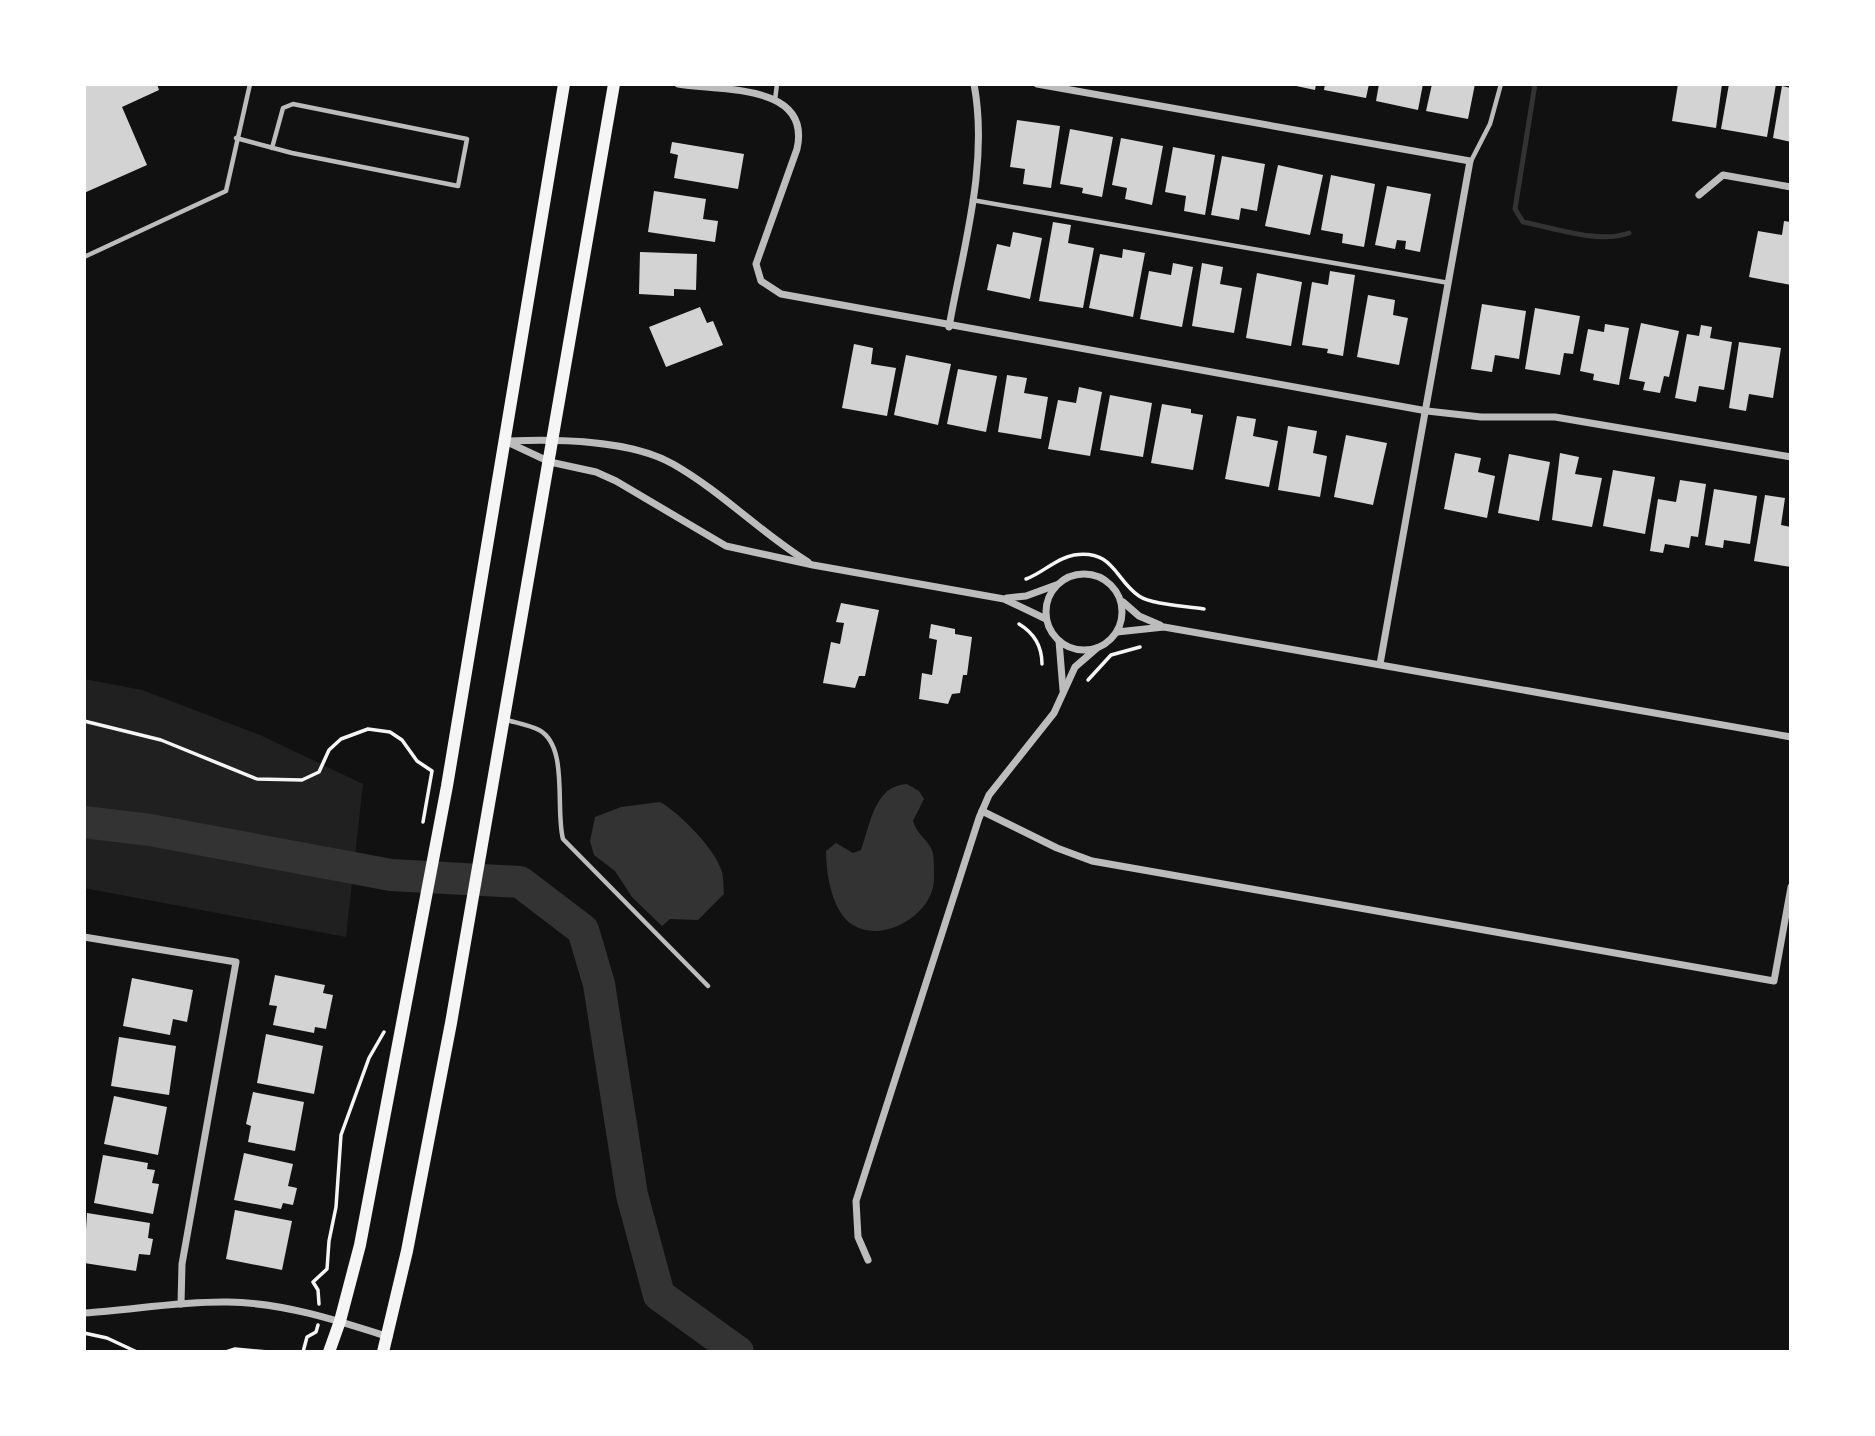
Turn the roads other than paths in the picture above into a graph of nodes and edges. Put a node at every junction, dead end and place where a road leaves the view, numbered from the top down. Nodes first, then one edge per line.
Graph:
1 (250, 84) edge
2 (564, 84) edge
3 (614, 84) edge
4 (678, 84) edge
5 (777, 84) edge
6 (974, 84) edge
7 (1037, 84) edge
8 (1501, 84) edge
9 (729, 87) edge
10 (775, 100) junction
11 (236, 138) junction
12 (272, 148) junction
13 (1471, 161) junction
14 (1791, 187) edge
15 (1699, 195) dead end
16 (971, 200) junction
17 (84, 257) edge
18 (1449, 283) junction
19 (949, 327) junction
20 (1427, 411) junction
21 (554, 439) junction
22 (505, 441) junction
23 (1791, 457) edge
24 (550, 463) junction
25 (813, 565) junction
26 (1057, 584) junction
27 (1119, 596) junction
28 (1004, 599) junction
29 (1046, 619) junction
30 (1164, 627) junction
31 (1117, 632) junction
32 (1059, 642) junction
33 (1097, 648) junction
34 (1380, 664) junction
35 (1063, 691) junction
36 (503, 719) junction
37 (1791, 737) edge
38 (982, 811) junction
39 (1791, 887) edge
40 (84, 936) edge
41 (708, 986) dead end
42 (868, 1260) dead end
43 (181, 1304) junction
44 (84, 1313) edge
45 (340, 1321) junction
46 (389, 1337) junction
47 (329, 1352) edge
48 (383, 1352) edge

1 - 11 lane
2 - 22 main road
3 - 21 main road
4 - 9 street
5 - 10 lane
6 - 16 street
7 - 13 street
8 - 13 lane
9 - 10 street
10 - 19 street
11 - 12 lane
11 - 17 lane
12 - 12 lane
13 - 18 street
14 - 15 street
16 - 18 lane
16 - 19 street
18 - 20 street
19 - 20 street
20 - 23 street
20 - 34 street
21 - 22 street
21 - 24 main road
21 - 25 street
22 - 24 street
22 - 45 main road
24 - 25 street
24 - 36 main road
25 - 28 street
26 - 27 street
26 - 28 street
26 - 29 street
27 - 30 street
27 - 31 street
28 - 29 street
29 - 32 street
30 - 31 street
30 - 34 street
31 - 33 street
32 - 33 street
32 - 35 street
33 - 35 street
34 - 37 street
35 - 38 street
36 - 41 lane
36 - 46 main road
38 - 39 street
38 - 42 street
40 - 43 street
43 - 44 street
43 - 45 street
45 - 46 street
45 - 47 main road
46 - 48 main road

